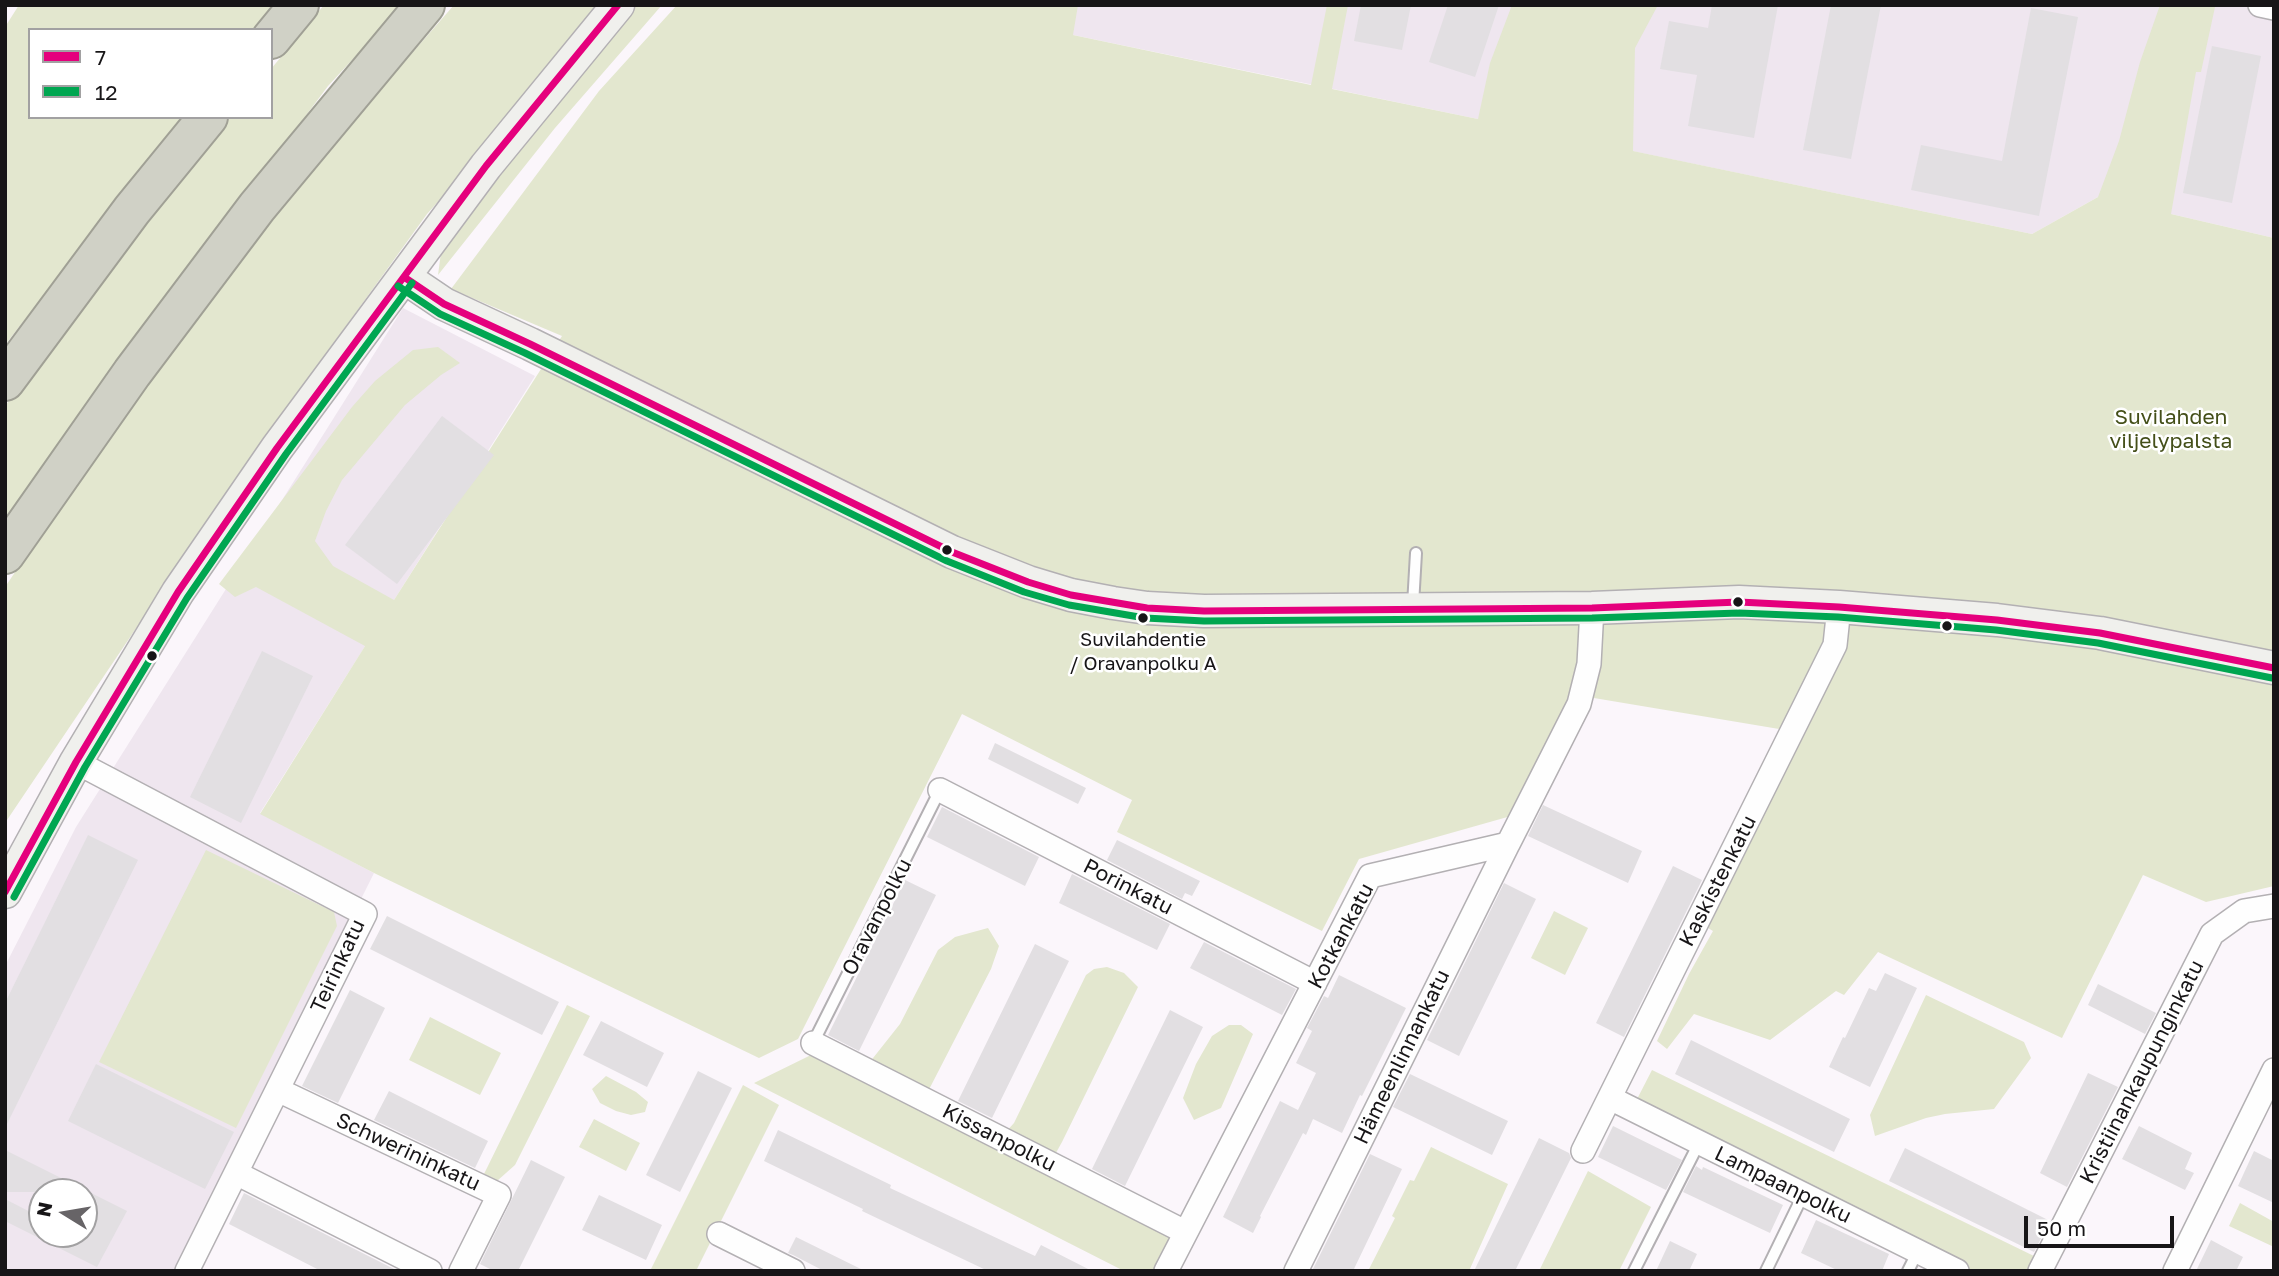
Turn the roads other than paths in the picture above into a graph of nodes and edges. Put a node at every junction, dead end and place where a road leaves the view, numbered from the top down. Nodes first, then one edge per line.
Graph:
1 (299, 5) edge
2 (425, 5) edge
3 (618, 5) edge
4 (2260, 5) edge
5 (2274, 8) edge
6 (273, 37) edge
7 (206, 119) edge
8 (404, 277) junction
9 (5, 381) edge
10 (1416, 553) dead end
11 (5, 554) edge
12 (1592, 607) junction
13 (1839, 607) junction
14 (1413, 608) junction
15 (2274, 668) edge
16 (76, 762) junction
17 (940, 790) joint
18 (1508, 844) junction
19 (5, 892) edge
20 (2274, 906) edge
21 (1315, 983) junction
22 (813, 1043) joint
23 (2274, 1070) edge
24 (278, 1090) junction
25 (1610, 1098) junction
26 (1699, 1143) junction
27 (1583, 1150) dead end
28 (236, 1173) junction
29 (1803, 1195) junction
30 (1185, 1232) junction
31 (719, 1234) dead end
32 (1913, 1261) edge
33 (2044, 1270) edge
34 (187, 1271) edge
35 (430, 1271) edge
36 (461, 1271) edge
37 (793, 1271) edge
38 (1166, 1271) edge
39 (1296, 1271) edge
40 (1634, 1271) edge
41 (1766, 1271) edge
42 (1957, 1271) edge
43 (2175, 1271) edge

1 - 6 highway
2 - 11 highway
3 - 8 street
4 - 5 street
7 - 9 highway
8 - 14 street
8 - 16 street
10 - 14 lane
12 - 13 street
12 - 14 street
12 - 18 street
13 - 15 street
13 - 25 street, Kaskistenkatu
16 - 19 street
16 - 24 street, Teirinkatu
17 - 21 street, Porinkatu
17 - 22 lane, Oravanpolku
18 - 21 street, Kotkankatu
18 - 39 street, Hämeenlinnankatu
20 - 33 street, Kristiinankaupunginkatu
21 - 30 street, Kotkankatu
22 - 30 street, Kissanpolku
23 - 43 street
24 - 28 street, Teirinkatu
24 - 36 street, Schwerininkatu
25 - 26 street, Lampaanpolku
25 - 27 street, Kaskistenkatu
26 - 29 street, Lampaanpolku
26 - 40 lane
28 - 34 street, Teirinkatu
28 - 35 street
29 - 32 street, Lampaanpolku
29 - 41 lane
30 - 38 street, Kotkankatu
31 - 37 street
32 - 42 street, Lampaanpolku

